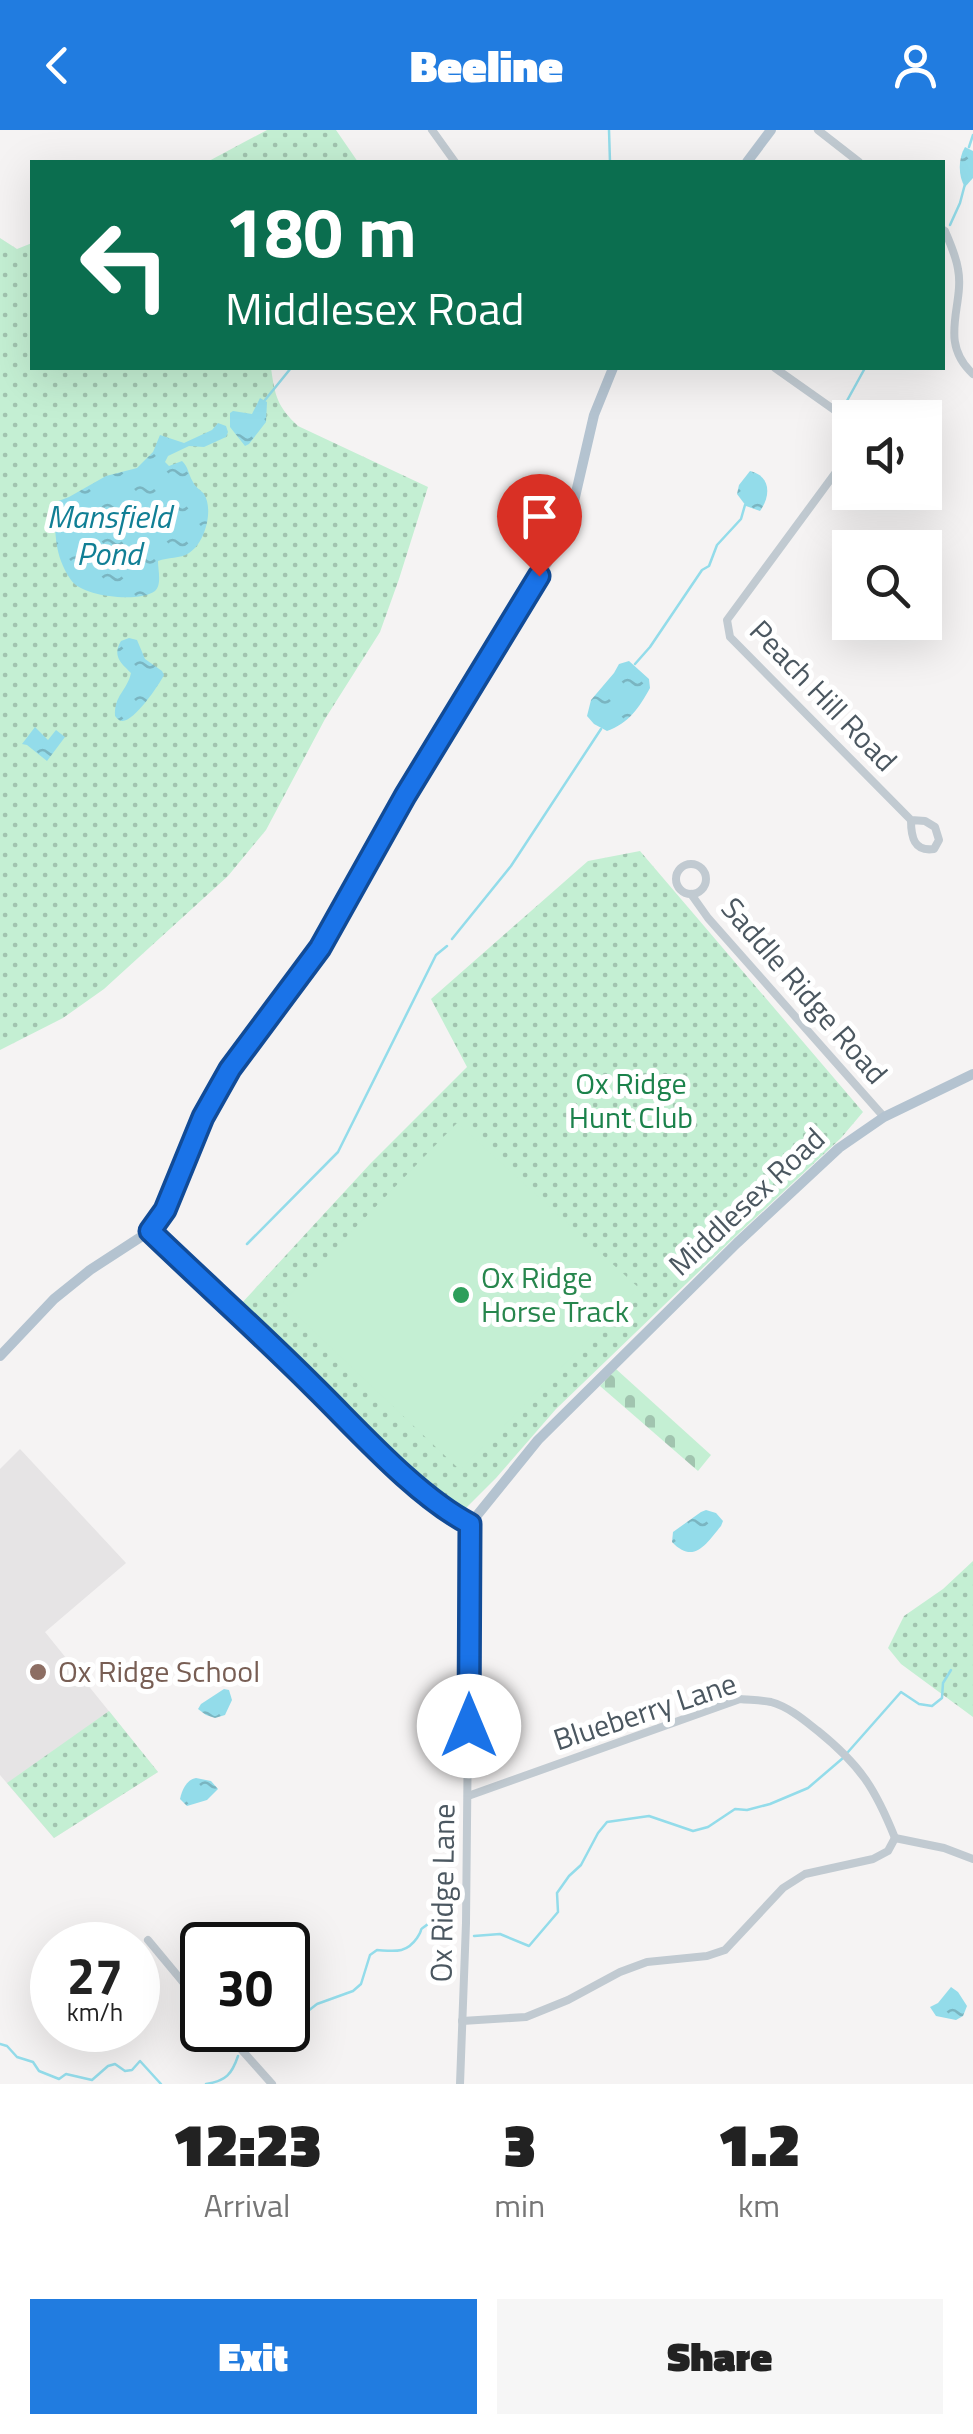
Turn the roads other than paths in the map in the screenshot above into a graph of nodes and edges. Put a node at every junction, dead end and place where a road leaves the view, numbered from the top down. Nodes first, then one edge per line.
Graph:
1 (432, 130) edge
2 (771, 130) edge
3 (818, 130) edge
4 (454, 160) edge
5 (748, 160) edge
6 (856, 160) edge
7 (945, 230) edge
8 (612, 370) edge
9 (778, 370) edge
10 (973, 374) edge
11 (832, 408) edge
12 (832, 477) edge
13 (911, 820) junction
14 (691, 894) dead end
15 (973, 1074) edge
16 (884, 1117) junction
17 (150, 1231) junction
18 (0, 1356) edge
19 (470, 1524) junction
20 (468, 1796) junction
21 (895, 1838) junction
22 (973, 1859) edge
23 (160, 1954) edge
24 (180, 1979) edge
25 (462, 2021) junction
26 (244, 2052) edge
27 (272, 2084) edge
28 (460, 2084) edge

1 - 4 street
2 - 5 main road
3 - 6 street
7 - 10 street
8 - 17 main road
9 - 11 street
12 - 13 street, Peach Hill Road
13 - 13 street, Peach Hill Road
14 - 16 street, Saddle Ridge Road
15 - 16 main road, Middlesex Road
16 - 19 main road, Middlesex Road
17 - 18 main road
17 - 19 main road
19 - 20 street, Ox Ridge Lane
20 - 21 street, Blueberry Lane
20 - 25 street, Ox Ridge Lane
21 - 22 street
21 - 25 street
23 - 24 street
25 - 28 street, Ox Ridge Lane
26 - 27 street

